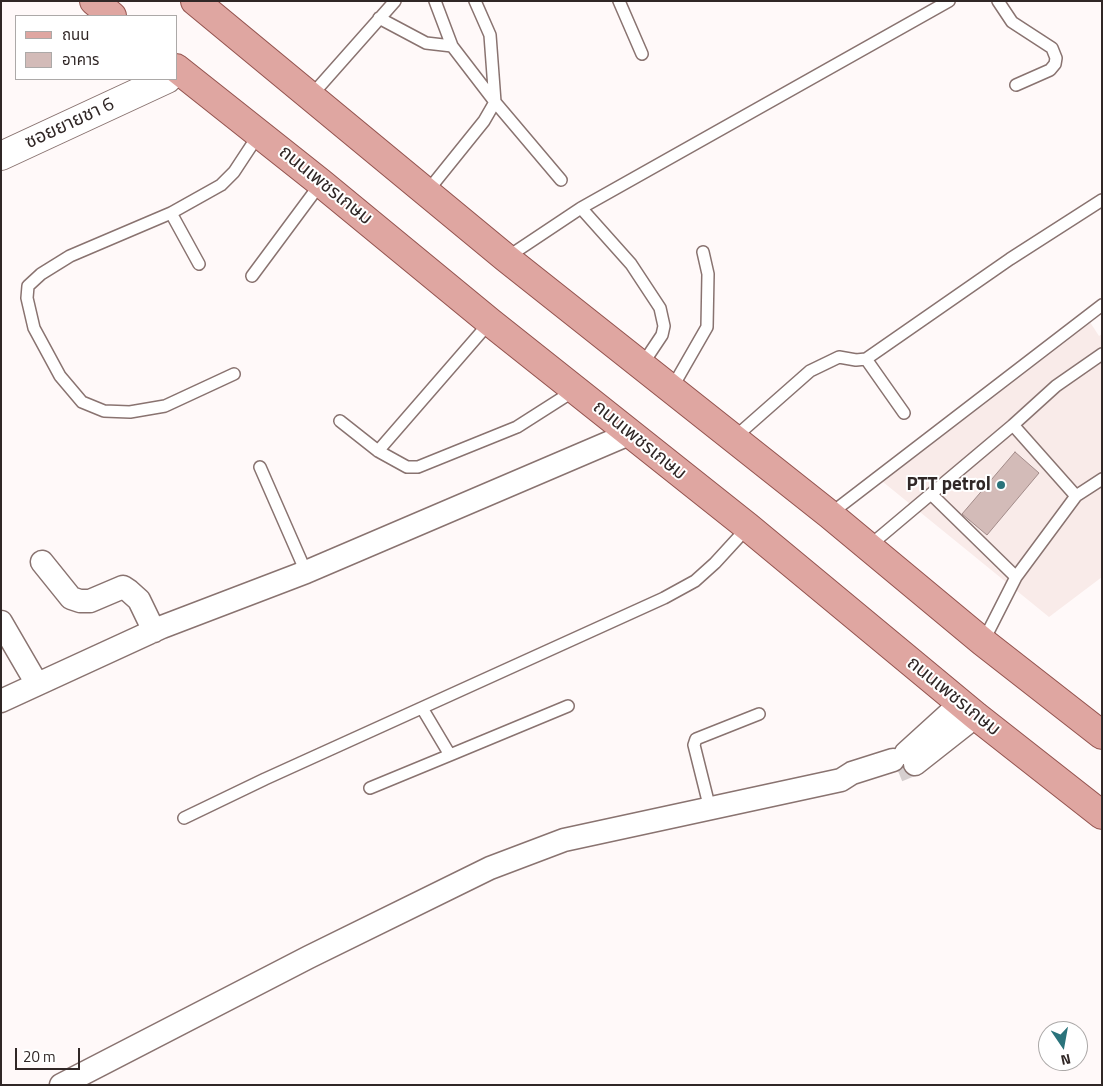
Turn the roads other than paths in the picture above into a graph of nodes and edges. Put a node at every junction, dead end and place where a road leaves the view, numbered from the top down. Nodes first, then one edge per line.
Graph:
1 (94, 1) edge
2 (195, 1) edge
3 (395, 1) edge
4 (435, 1) edge
5 (475, 1) edge
6 (619, 1) edge
7 (949, 1) edge
8 (998, 1) edge
9 (111, 15) edge
10 (379, 18) junction
11 (452, 46) junction
12 (642, 54) dead end
13 (178, 75) edge
14 (160, 80) edge
15 (1016, 85) dead end
16 (310, 97) junction
17 (495, 102) junction
18 (260, 134) junction
19 (1, 156) edge
20 (561, 180) dead end
21 (321, 183) junction
22 (426, 193) junction
23 (1102, 200) edge
24 (581, 208) junction
25 (171, 213) junction
26 (703, 252) dead end
27 (506, 258) junction
28 (199, 264) dead end
29 (252, 276) dead end
30 (1102, 305) edge
31 (490, 322) junction
32 (1102, 354) edge
33 (866, 359) junction
34 (642, 366) junction
35 (234, 374) dead end
36 (672, 388) junction
37 (575, 390) junction
38 (904, 413) dead end
39 (340, 421) dead end
40 (1014, 425) junction
41 (629, 434) junction
42 (734, 438) junction
43 (378, 451) junction
44 (260, 467) dead end
45 (1102, 479) edge
46 (931, 494) junction
47 (1076, 496) junction
48 (829, 514) junction
49 (748, 527) junction
50 (868, 547) junction
51 (42, 562) dead end
52 (306, 572) junction
53 (1016, 577) junction
54 (1, 622) edge
55 (154, 631) junction
56 (983, 642) junction
57 (37, 684) junction
58 (1, 701) edge
59 (568, 706) dead end
60 (422, 708) junction
61 (968, 710) junction
62 (760, 714) dead end
63 (1102, 735) edge
64 (450, 755) junction
65 (370, 788) dead end
66 (710, 810) junction
67 (1102, 815) edge
68 (184, 818) dead end
69 (61, 1085) edge

1 - 9 main road
2 - 16 main road
3 - 10 lane
4 - 11 lane
5 - 17 lane
6 - 12 lane
7 - 24 lane
8 - 15 lane
10 - 11 lane
10 - 16 lane
11 - 17 lane
13 - 18 main road, ถนนเพชรเกษม
14 - 19 street, ซอยยายชา 6
16 - 22 main road
17 - 20 lane
17 - 22 lane
18 - 21 main road, ถนนเพชรเกษม
18 - 25 lane
21 - 29 lane
21 - 31 main road, ถนนเพชรเกษม
22 - 27 main road
23 - 33 lane
24 - 27 lane
24 - 34 lane
25 - 28 lane
25 - 35 lane
26 - 36 lane
27 - 34 main road
30 - 48 lane
31 - 37 main road, ถนนเพชรเกษม
31 - 43 lane
32 - 40 lane
33 - 38 lane
33 - 42 lane
34 - 36 main road
36 - 42 main road
37 - 41 main road, ถนนเพชรเกษม
37 - 43 lane
39 - 43 lane
40 - 46 lane
40 - 47 lane
41 - 49 main road, ถนนเพชรเกษม
41 - 52 street
42 - 48 main road
44 - 52 lane
45 - 47 lane
46 - 50 lane
46 - 53 lane
47 - 53 lane
48 - 50 main road
49 - 60 lane
49 - 61 main road, ถนนเพชรเกษม
50 - 56 main road
51 - 55 street
52 - 55 street
53 - 56 lane
54 - 57 street
55 - 57 street
56 - 63 main road
57 - 58 street
59 - 64 lane
60 - 64 lane
60 - 68 lane
61 - 66 street
61 - 67 main road, ถนนเพชรเกษม
62 - 66 lane
64 - 65 lane
66 - 69 street

